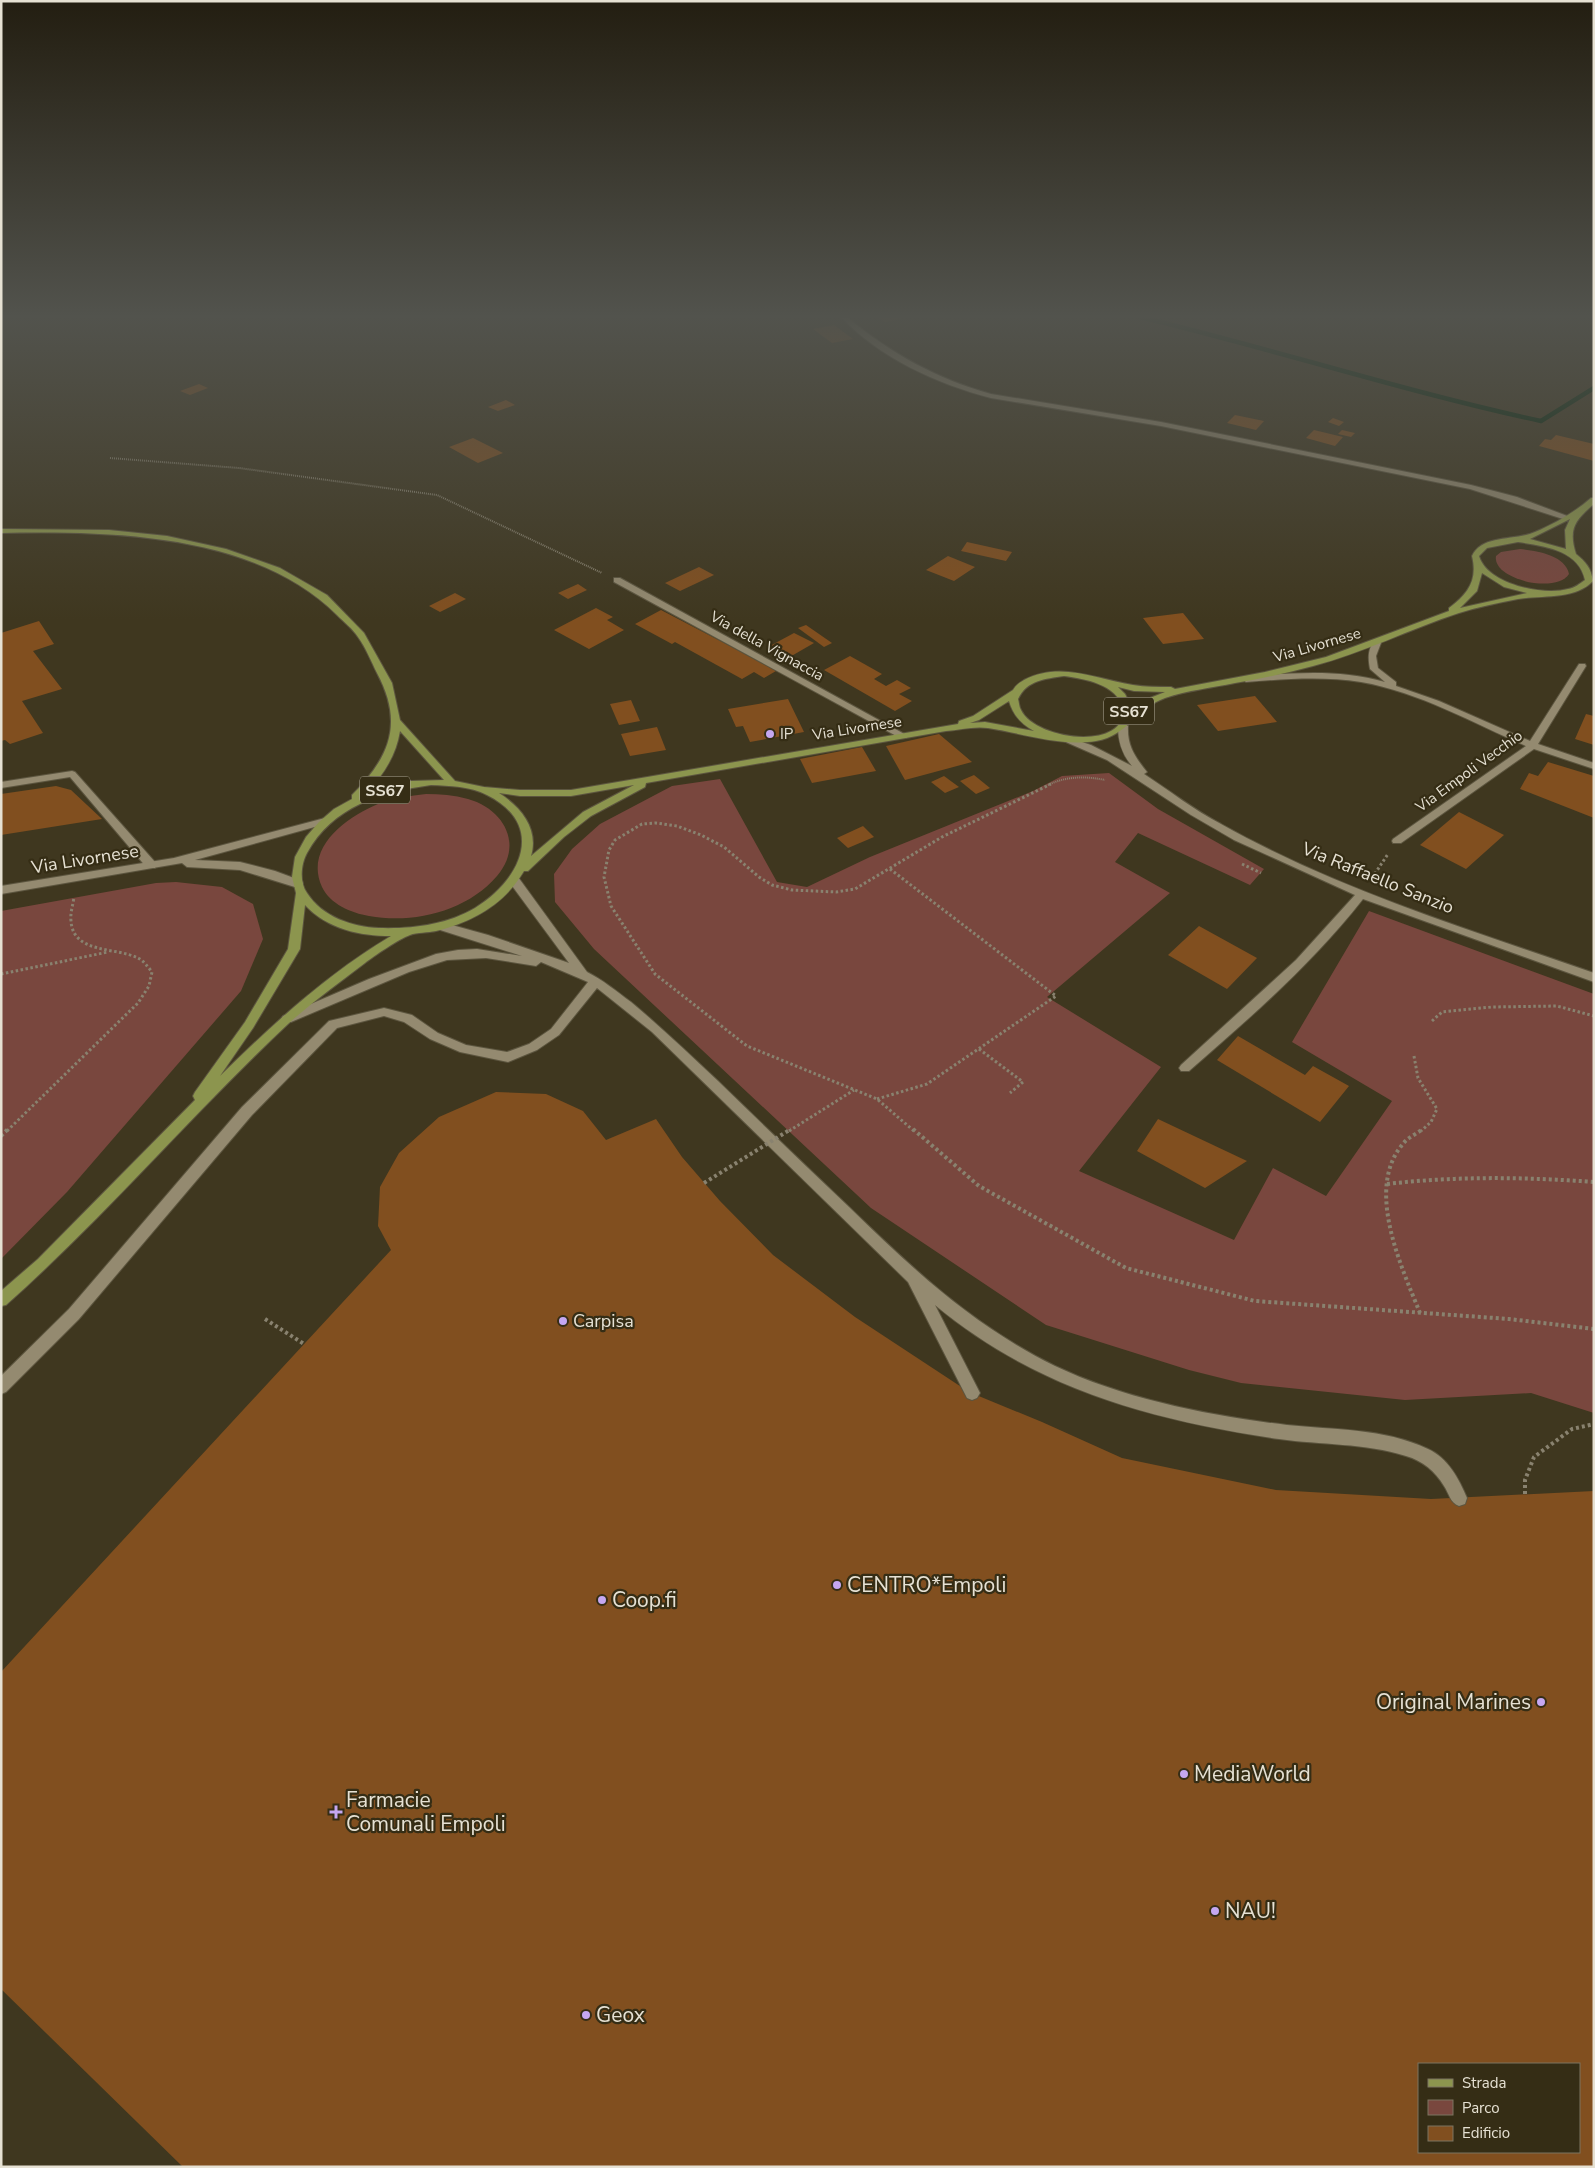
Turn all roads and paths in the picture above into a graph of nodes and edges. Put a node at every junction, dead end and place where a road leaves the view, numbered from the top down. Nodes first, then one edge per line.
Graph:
1 (1126, 418) edge
2 (110, 458) dead end
3 (1594, 500) edge
4 (1579, 512) junction
5 (1566, 517) junction
6 (1, 531) edge
7 (1518, 540) junction
8 (1572, 556) junction
9 (1478, 564) junction
10 (617, 580) joint
11 (1572, 592) junction
12 (1545, 593) junction
13 (1586, 593) dead end
14 (1444, 615) junction
15 (1377, 643) junction
16 (1582, 666) dead end
17 (1096, 679) junction
18 (1246, 679) junction
19 (1194, 688) junction
20 (1016, 692) junction
21 (1405, 692) junction
22 (397, 722) junction
23 (1126, 722) junction
24 (946, 728) junction
25 (903, 736) junction
26 (1061, 738) junction
27 (1532, 746) junction
28 (1594, 766) edge
29 (655, 778) junction
30 (1106, 780) dead end
31 (452, 783) junction
32 (1, 785) edge
33 (471, 786) junction
34 (1159, 790) junction
35 (349, 804) junction
36 (325, 821) junction
37 (1397, 841) joint
38 (174, 862) junction
39 (1240, 863) dead end
40 (151, 865) junction
41 (890, 869) junction
42 (1267, 875) dead end
43 (516, 877) junction
44 (300, 889) junction
45 (1, 890) edge
46 (83, 893) dead end
47 (1362, 894) junction
48 (441, 926) junction
49 (405, 932) junction
50 (110, 952) junction
51 (567, 967) junction
52 (1, 974) edge
53 (584, 975) junction
54 (1594, 978) edge
55 (596, 982) junction
56 (1594, 1016) edge
57 (285, 1020) junction
58 (1432, 1021) dead end
59 (979, 1049) junction
60 (1414, 1056) dead end
61 (1185, 1068) dead end
62 (854, 1090) junction
63 (1010, 1093) dead end
64 (877, 1099) junction
65 (182, 1121) junction
66 (1, 1136) edge
67 (1594, 1182) edge
68 (704, 1183) dead end
69 (1387, 1184) junction
70 (913, 1278) junction
71 (1, 1300) edge
72 (1420, 1312) junction
73 (265, 1319) dead end
74 (1594, 1329) edge
75 (304, 1344) dead end
76 (1, 1387) edge
77 (972, 1393) dead end
78 (1594, 1424) edge
79 (1525, 1494) dead end
80 (1459, 1498) dead end

1 - 5 street
2 - 10 path
3 - 4 main road
4 - 5 main road
4 - 8 main road
5 - 7 main road
6 - 22 main road, SS67
7 - 8 main road, Via Livornese / SS67
7 - 9 main road, Via Livornese / SS67
8 - 11 main road, Via Livornese / SS67
9 - 12 main road, Via Livornese / SS67
9 - 14 main road, Via Livornese / SS67
10 - 25 street, Via della Vignaccia
11 - 12 main road, Via Livornese / SS67
11 - 13 main road, Via Livornese
12 - 14 main road, Via Livornese / SS67
14 - 15 main road, Via Livornese / SS67
15 - 18 main road, Via Livornese / SS67
15 - 21 street
16 - 27 street, Via Empoli Vecchio
17 - 19 main road, Via Livornese / SS67
17 - 20 main road, Via Livornese / SS67
17 - 23 main road, Via Livornese / SS67
18 - 19 main road, Via Livornese / SS67
18 - 21 street
19 - 23 main road, Via Livornese / SS67
20 - 24 main road, Via Livornese / SS67
20 - 26 main road, Via Livornese / SS67
21 - 27 street
22 - 31 main road, SS67
22 - 35 main road, SS67
23 - 26 main road, Via Livornese / SS67
23 - 34 street, Via Raffaello Sanzio
24 - 25 main road, Via Livornese / SS67
24 - 26 main road, Via Livornese / SS67
25 - 29 main road, Via Livornese / SS67
26 - 34 street, Via Raffaello Sanzio
27 - 28 street
27 - 37 street, Via Empoli Vecchio
29 - 33 main road, Via Livornese / SS67
29 - 43 main road, Via Livornese / SS67
30 - 41 path
31 - 33 main road, Via Livornese / SS67
31 - 35 main road, Via Livornese / SS67
32 - 40 street
33 - 43 main road, Via Livornese / SS67
34 - 47 street, Via Raffaello Sanzio
35 - 36 main road, Via Livornese / SS67
36 - 38 street, Via Livornese / SS67
36 - 44 main road, Via Livornese / SS67
37 - 47 path
38 - 40 street, Via Livornese / SS67
38 - 44 street, Via Livornese / SS67
39 - 42 path
40 - 45 street, Via Livornese / SS67
41 - 59 path
41 - 62 path
43 - 48 main road, Via Livornese / SS67
43 - 53 street
44 - 49 main road, Via Livornese / SS67
44 - 65 main road
46 - 50 path
47 - 54 street, Via Raffaello Sanzio
47 - 61 street
48 - 49 main road, Via Livornese / SS67
48 - 51 street
49 - 57 main road
50 - 52 path
50 - 66 path
51 - 53 street
51 - 57 street
53 - 55 street
55 - 70 street
55 - 76 street
56 - 58 path
57 - 65 main road
59 - 63 path
59 - 64 path
60 - 69 path
62 - 64 path
62 - 68 path, bridge
64 - 72 path
65 - 71 main road
67 - 69 path
69 - 72 path
70 - 77 street
70 - 80 street
72 - 74 path
73 - 75 path
78 - 79 path

